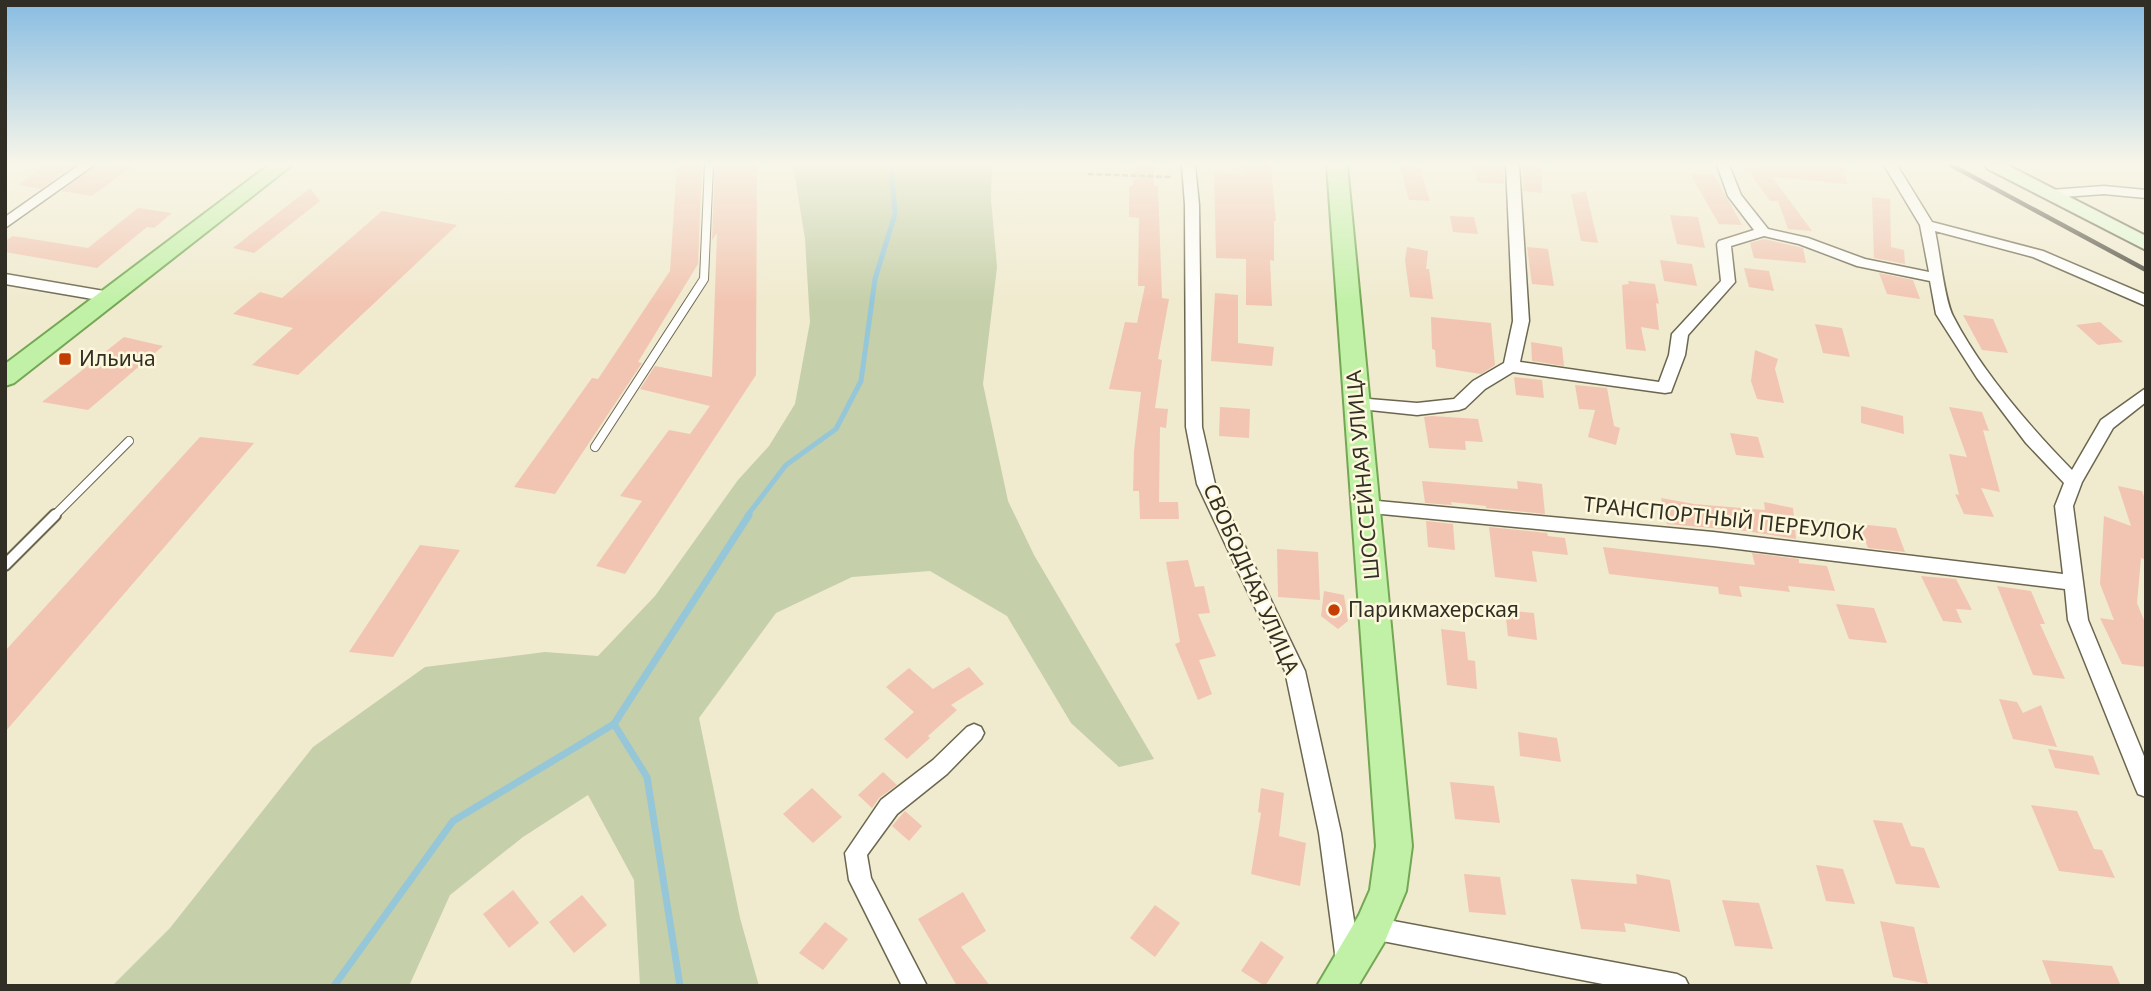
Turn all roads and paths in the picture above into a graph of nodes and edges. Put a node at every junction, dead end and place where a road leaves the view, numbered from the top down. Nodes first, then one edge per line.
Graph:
1 (22, 211) edge
2 (221, 211) edge
3 (707, 211) edge
4 (1192, 211) edge
5 (1340, 211) edge
6 (1515, 211) edge
7 (1747, 211) edge
8 (1919, 211) edge
9 (2083, 211) edge
10 (5, 224) edge
11 (1927, 225) junction
12 (1763, 232) junction
13 (2146, 244) edge
14 (1937, 278) junction
15 (5, 279) edge
16 (110, 297) junction
17 (2146, 301) edge
18 (1511, 366) junction
19 (5, 377) edge
20 (2146, 393) edge
21 (1356, 404) junction
22 (129, 441) dead end
23 (595, 447) dead end
24 (2073, 482) junction
25 (1367, 507) junction
26 (5, 565) edge
27 (2074, 583) junction
28 (974, 733) dead end
29 (2146, 788) edge
30 (1372, 928) junction
31 (1345, 979) edge
32 (915, 986) edge
33 (1677, 986) edge

1 - 10 street
2 - 16 main road
3 - 23 lane
4 - 31 street, СВОБОДНАЯ УЛИЦА
5 - 21 main road, ШОССЕЙНАЯ УЛИЦА
6 - 18 street
7 - 12 street
8 - 11 street
9 - 13 street
11 - 14 street
11 - 17 street
12 - 14 street
12 - 18 street
14 - 24 street
15 - 16 street
16 - 19 main road
18 - 21 street
20 - 24 street
21 - 25 main road, ШОССЕЙНАЯ УЛИЦА
22 - 26 lane
24 - 27 street
25 - 27 street, ТРАНСПОРТНЫЙ ПЕРЕУЛОК
25 - 30 main road, ШОССЕЙНАЯ УЛИЦА
27 - 29 street
28 - 32 street
30 - 31 main road, ШОССЕЙНАЯ УЛИЦА
30 - 33 street

